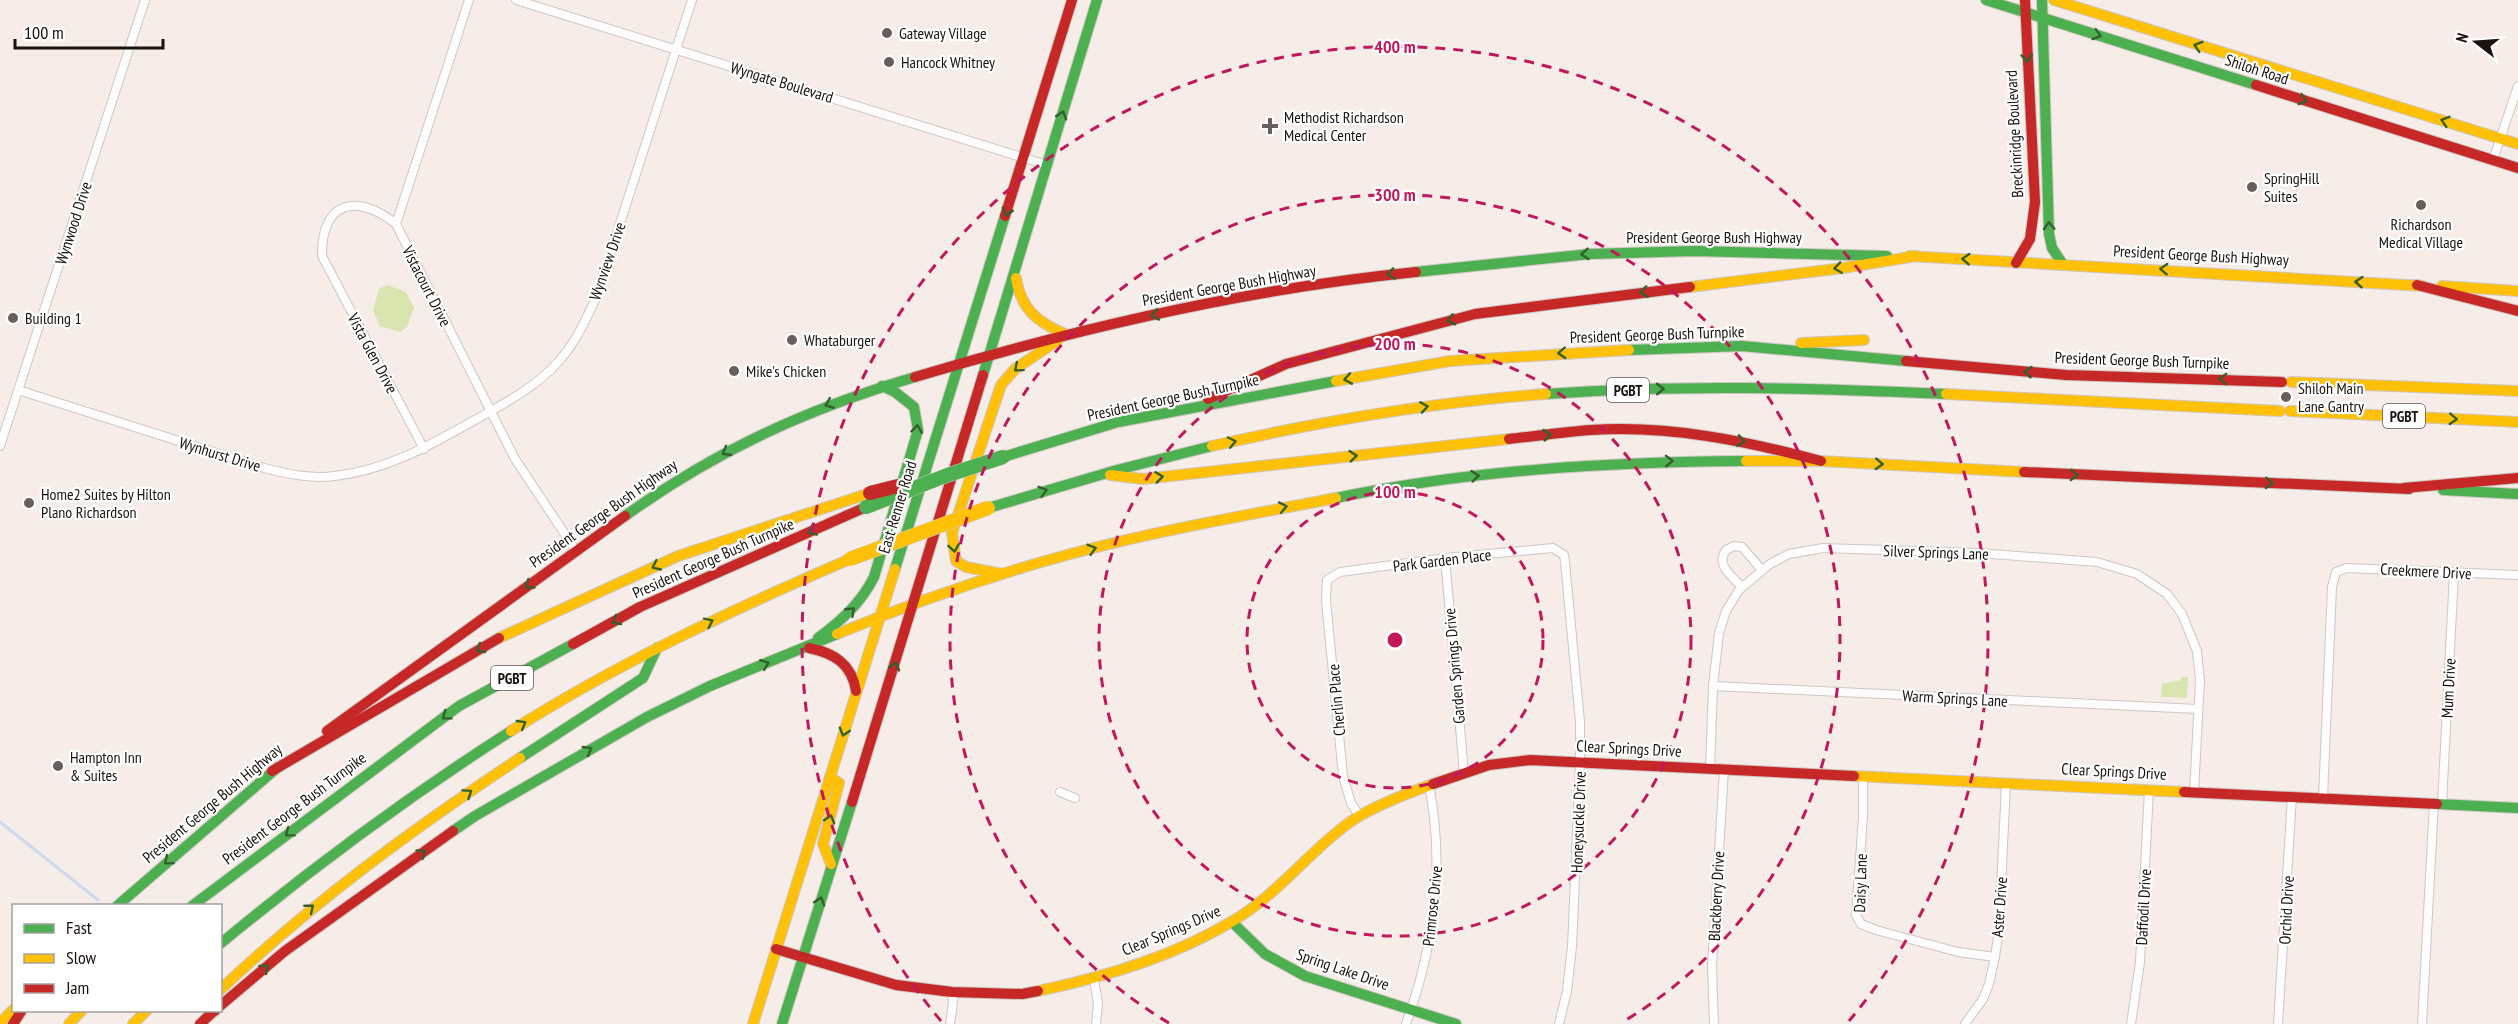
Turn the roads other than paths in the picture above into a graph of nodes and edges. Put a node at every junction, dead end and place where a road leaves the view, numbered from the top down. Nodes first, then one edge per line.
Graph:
1 (145, 0) edge
2 (468, 0) edge
3 (516, 0) edge
4 (692, 0) edge
5 (1072, 0) edge
6 (1097, 0) edge
7 (1986, 0) edge
8 (2042, 0) edge
9 (2054, 0) edge
10 (2024, 6) edge
11 (2041, 17) junction
12 (676, 49) junction
13 (2269, 68) junction
14 (2518, 86) edge
15 (2262, 88) junction
16 (2501, 138) junction
17 (2518, 144) edge
18 (2039, 152) junction
19 (1024, 157) junction
20 (2493, 160) junction
21 (1047, 165) junction
22 (2518, 168) edge
23 (396, 224) junction
24 (1916, 256) junction
25 (2016, 262) junction
26 (2062, 263) junction
27 (1016, 273) junction
28 (2417, 285) junction
29 (2518, 291) edge
30 (2518, 311) edge
31 (1065, 334) junction
32 (1864, 340) dead end
33 (1742, 346) junction
34 (990, 354) junction
35 (959, 364) junction
36 (882, 386) junction
37 (18, 390) junction
38 (2518, 391) edge
39 (1186, 408) junction
40 (490, 411) junction
41 (2518, 422) edge
42 (0, 446) edge
43 (424, 449) junction
44 (1821, 461) junction
45 (1101, 474) junction
46 (945, 476) junction
47 (2518, 477) edge
48 (2404, 488) junction
49 (2518, 494) edge
50 (1559, 550) joint
51 (576, 551) junction
52 (1445, 558) junction
53 (1762, 570) junction
54 (2454, 573) junction
55 (1003, 574) junction
56 (2518, 575) edge
57 (1327, 580) joint
58 (1742, 587) junction
59 (915, 602) junction
60 (881, 616) junction
61 (806, 647) junction
62 (657, 648) junction
63 (1713, 686) junction
64 (856, 694) junction
65 (2198, 709) junction
66 (1580, 762) junction
67 (1717, 768) junction
68 (272, 771) junction
69 (1464, 773) junction
70 (1863, 776) junction
71 (830, 777) junction
72 (2006, 783) junction
73 (1429, 785) junction
74 (2149, 789) junction
75 (1060, 792) dead end
76 (2194, 792) junction
77 (2292, 796) junction
78 (1075, 798) dead end
79 (2323, 798) junction
80 (2438, 804) junction
81 (2518, 808) edge
82 (1360, 816) junction
83 (831, 864) junction
84 (119, 904) edge
85 (195, 904) edge
86 (1232, 922) junction
87 (222, 942) edge
88 (776, 949) junction
89 (803, 956) junction
90 (1995, 957) junction
91 (1094, 979) junction
92 (222, 988) edge
93 (952, 992) junction
94 (222, 1004) edge
95 (1411, 1010) junction
96 (12, 1011) edge
97 (81, 1012) edge
98 (146, 1012) edge
99 (214, 1012) edge
100 (0, 1023) edge
101 (69, 1024) edge
102 (132, 1024) edge
103 (200, 1024) edge
104 (753, 1024) edge
105 (782, 1024) edge
106 (950, 1024) edge
107 (1096, 1024) edge
108 (1406, 1024) edge
109 (1456, 1024) edge
110 (1559, 1024) edge
111 (1714, 1024) edge
112 (1965, 1024) edge
113 (2131, 1024) edge
114 (2278, 1024) edge
115 (2422, 1024) edge

1 - 37 street, Wynwood Drive
2 - 23 street
3 - 12 street, Wyngate Boulevard
4 - 12 street, Wynview Drive
5 - 19 main road, East Renner Road
21 -> 6 main road
7 - 10 main road, Shiloh Road
8 - 11 main road, Breckinridge Boulevard
13 -> 9 main road, Shiloh Road
10 - 11 main road, Shiloh Road
10 -> 18 main road, Breckinridge Boulevard
11 -> 15 main road, Shiloh Road
11 - 18 main road, Breckinridge Boulevard
12 - 19 street, Wyngate Boulevard
12 - 40 street, Wynview Drive
13 - 15 main road
16 -> 13 main road, Shiloh Road
14 - 16 street
15 -> 20 main road, Shiloh Road
16 - 17 main road, Shiloh Road
16 - 20 street
18 - 25 main road, Breckinridge Boulevard
26 -> 18 main road, Breckinridge Boulevard
19 - 21 street, Wyngate Boulevard
19 -> 35 main road, East Renner Road
20 - 22 main road, Shiloh Road
21 - 27 main road
23 - 40 street, Vistacourt Drive
23 - 43 street, Vista Glen Drive
25 -> 24 main road, President George Bush Highway
24 -> 31 main road, President George Bush Highway
24 -> 39 main road
25 - 26 main road, President George Bush Highway
28 -> 26 main road, President George Bush Highway
27 - 31 main road
27 - 34 main road
28 - 29 main road, President George Bush Highway
28 - 30 main road
31 - 34 main road, President George Bush Highway
31 -> 55 main road
32 - 33 main road
38 -> 33 main road, President George Bush Turnpike / PGBT
33 -> 39 main road, President George Bush Turnpike / PGBT
34 - 35 main road, President George Bush Highway
34 - 59 main road
35 - 36 main road, President George Bush Highway
35 - 60 main road, East Renner Road
36 -> 51 main road, President George Bush Highway
61 -> 36 main road
37 - 42 street, Wynwood Drive
37 - 43 street, Wynhurst Drive
39 - 46 main road, President George Bush Turnpike / PGBT, bridge
40 - 43 street, Wynview Drive
40 - 51 street, Vistacourt Drive
45 -> 41 main road, PGBT
45 -> 44 main road
44 -> 48 main road
55 -> 44 main road
62 -> 45 main road, PGBT, bridge
46 -> 68 main road, bridge
46 -> 85 main road, President George Bush Turnpike / PGBT, bridge
47 - 48 main road
48 - 49 main road
50 - 52 street, Park Garden Place
50 - 66 street, Honeysuckle Drive
51 -> 68 main road, President George Bush Highway
52 - 57 street, Park Garden Place
52 - 69 street, Garden Springs Drive
53 - 58 street, Silver Springs Lane
53 - 58 street
53 - 65 street, Silver Springs Lane
54 - 56 street, Creekmere Drive
54 - 79 street, Creekmere Drive
54 - 80 street, Mum Drive
55 - 59 main road
57 - 82 street, Cherlin Place
58 - 63 street, Silver Springs Lane
59 - 60 main road
83 -> 59 main road
60 - 61 main road
60 - 64 main road, East Renner Road
61 - 64 main road
94 -> 61 main road
87 -> 62 main road, PGBT
92 -> 62 main road
63 - 65 street, Warm Springs Lane
63 - 67 street, Silver Springs Lane
64 -> 71 main road, East Renner Road
65 - 76 street, Silver Springs Lane
66 - 67 main road, Clear Springs Drive
66 - 69 main road, Clear Springs Drive
66 - 110 street, Honeysuckle Drive
67 - 70 main road, Clear Springs Drive
67 - 111 street, Blackberry Drive
68 -> 84 main road, President George Bush Highway
69 - 73 main road, Clear Springs Drive
70 - 72 main road, Clear Springs Drive
70 - 90 street, Daisy Lane
83 -> 71 main road
71 - 88 main road, East Renner Road
72 - 74 main road, Clear Springs Drive
72 - 90 street, Aster Drive
73 - 82 main road, Clear Springs Drive
73 - 95 street, Primrose Drive
74 - 76 main road, Clear Springs Drive
74 - 113 street, Daffodil Drive
75 - 78 street
76 - 77 main road, Clear Springs Drive
77 - 79 main road, Clear Springs Drive
77 - 114 street, Orchid Drive
79 - 80 main road, Clear Springs Drive
80 - 81 main road, Clear Springs Drive
80 - 115 street, Mum Drive
82 - 86 main road, Clear Springs Drive
89 -> 83 main road
86 - 91 main road, Clear Springs Drive
86 - 95 main road, Spring Lake Drive
88 - 89 main road, Clear Springs Drive
88 - 104 main road, East Renner Road
89 - 93 main road, Clear Springs Drive
89 - 105 main road
90 - 112 street, Aster Drive
91 - 93 main road, Clear Springs Drive
91 - 107 street
93 - 106 street
95 - 108 street, Primrose Drive
95 - 109 main road, Spring Lake Drive
96 - 100 main road
97 - 101 main road
98 - 102 main road
99 - 103 main road

